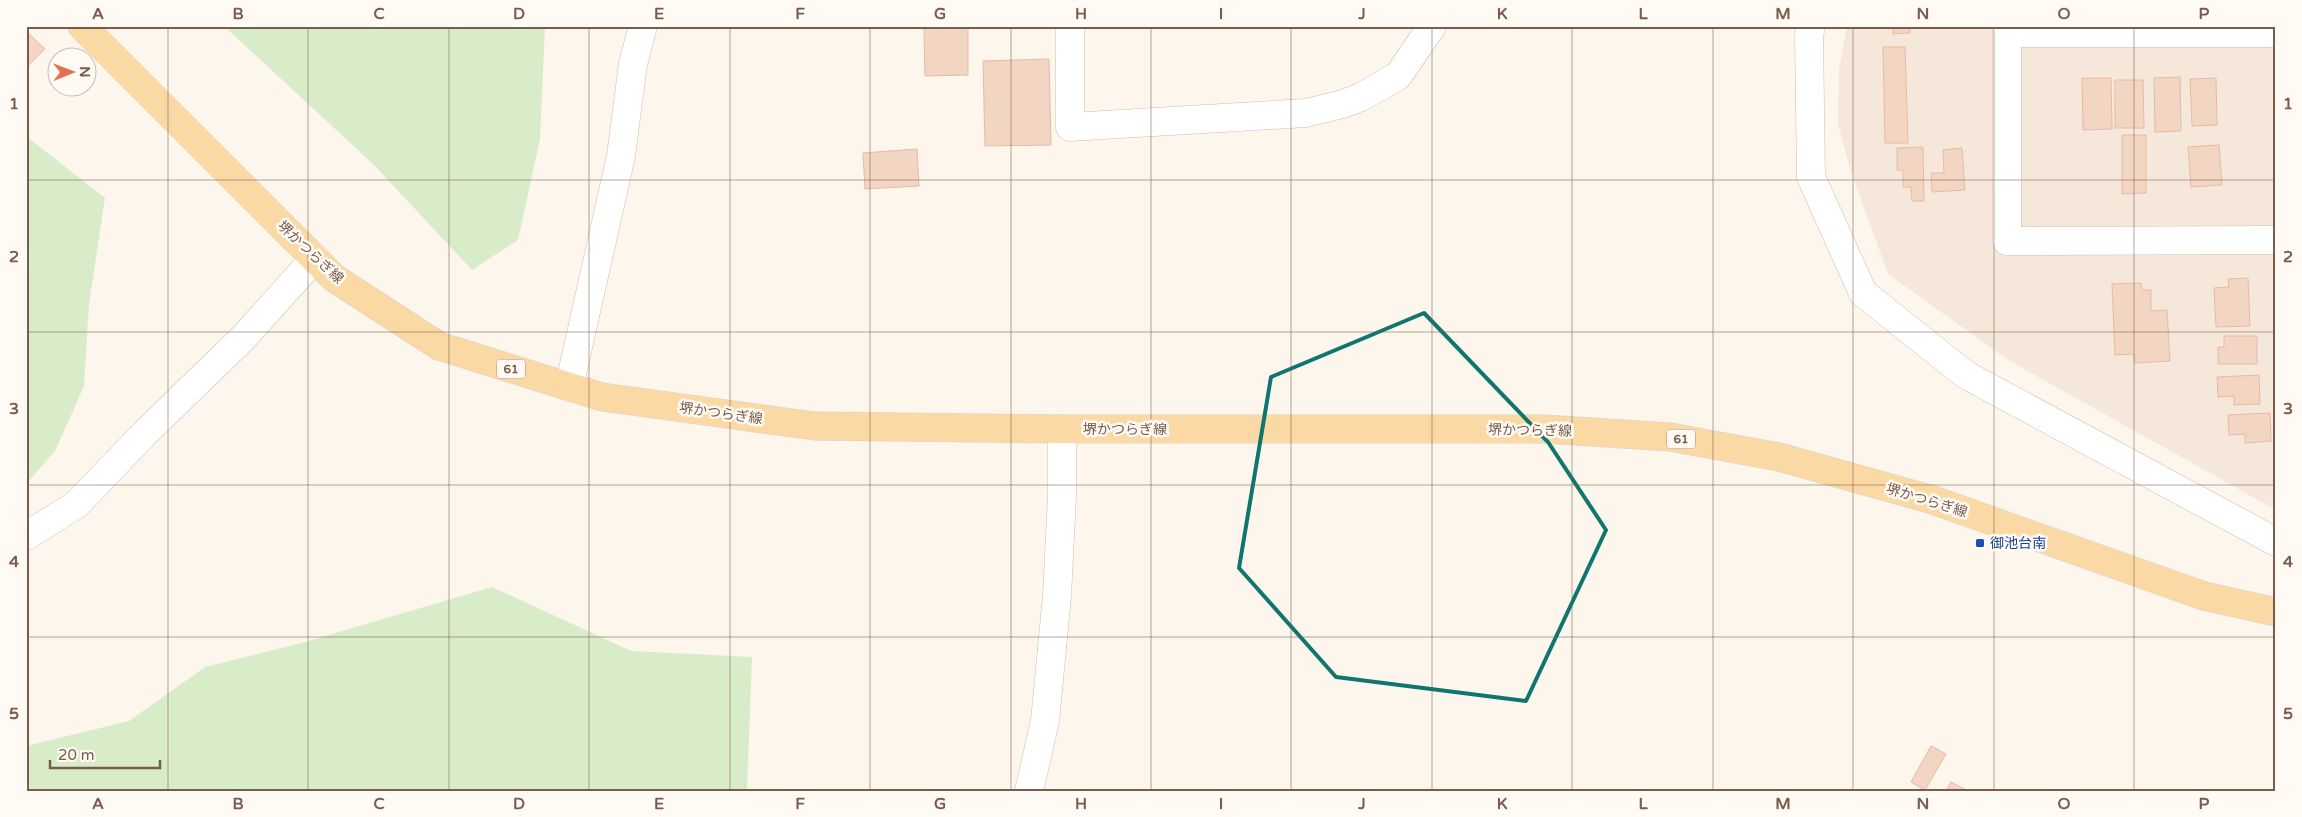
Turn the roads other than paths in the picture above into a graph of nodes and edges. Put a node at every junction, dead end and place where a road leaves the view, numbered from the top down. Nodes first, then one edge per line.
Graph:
1 (82, 26) edge
2 (643, 26) edge
3 (1070, 26) edge
4 (1432, 26) edge
5 (1811, 26) edge
6 (2007, 30) edge
7 (2276, 33) edge
8 (2276, 240) edge
9 (315, 258) junction
10 (570, 387) junction
11 (1062, 429) junction
12 (26, 536) edge
13 (2276, 542) edge
14 (2276, 612) edge
15 (1029, 791) edge

1 - 9 main road, 堺かつらぎ線 / 61
2 - 10 street
3 - 4 street
5 - 13 street
6 - 7 street
6 - 8 street
9 - 10 main road, 堺かつらぎ線 / 61
9 - 12 street
10 - 11 main road, 堺かつらぎ線 / 61
11 - 14 main road, 堺かつらぎ線 / 61
11 - 15 street

